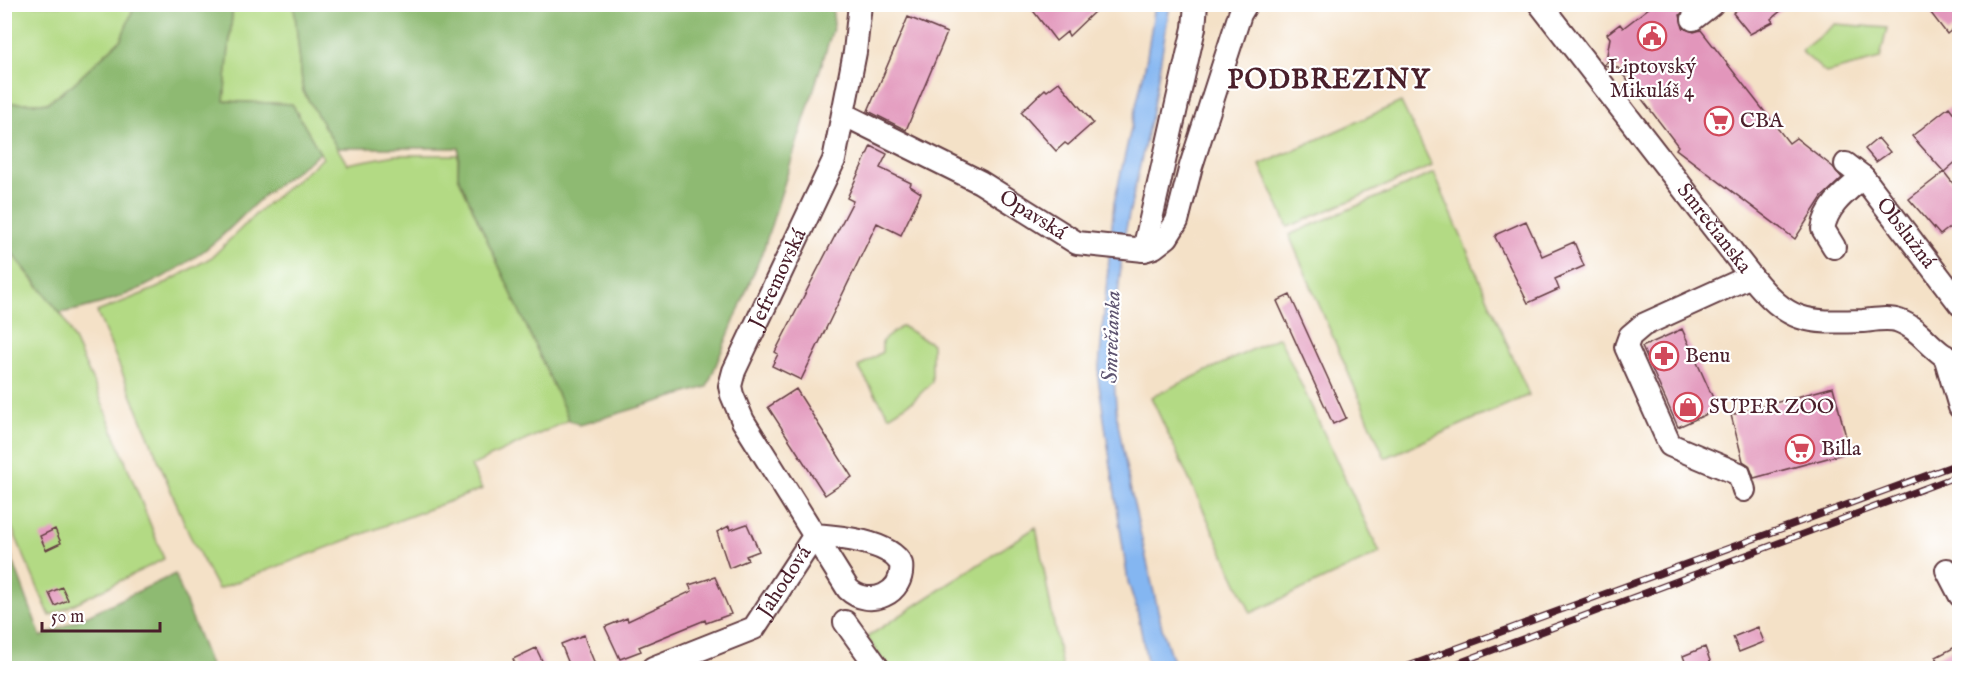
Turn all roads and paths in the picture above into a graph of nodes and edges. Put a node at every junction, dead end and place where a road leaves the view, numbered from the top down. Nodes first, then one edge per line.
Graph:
1 (861, 4) edge
2 (1196, 4) edge
3 (1246, 4) edge
4 (1540, 4) edge
5 (1712, 4) edge
6 (1693, 19) dead end
7 (845, 115) junction
8 (1834, 247) dead end
9 (1144, 250) junction
10 (1751, 276) junction
11 (1959, 304) edge
12 (1952, 359) edge
13 (1959, 407) edge
14 (1744, 490) dead end
15 (815, 535) joint
16 (1947, 570) dead end
17 (1959, 595) edge
18 (845, 622) dead end
19 (653, 669) edge
20 (878, 669) edge

1 - 7 street, Jefremovská
2 - 9 street
3 - 9 street
4 - 10 street, Smrečianska
5 - 6 street
7 - 9 street, Opavská
7 - 15 street, Jefremovská
8 - 11 street, Obslužná
10 - 12 street, Smrečianska
10 - 14 street
12 - 13 street, Smrečianska
15 - 19 street, Jahodová
16 - 17 street
18 - 20 street

